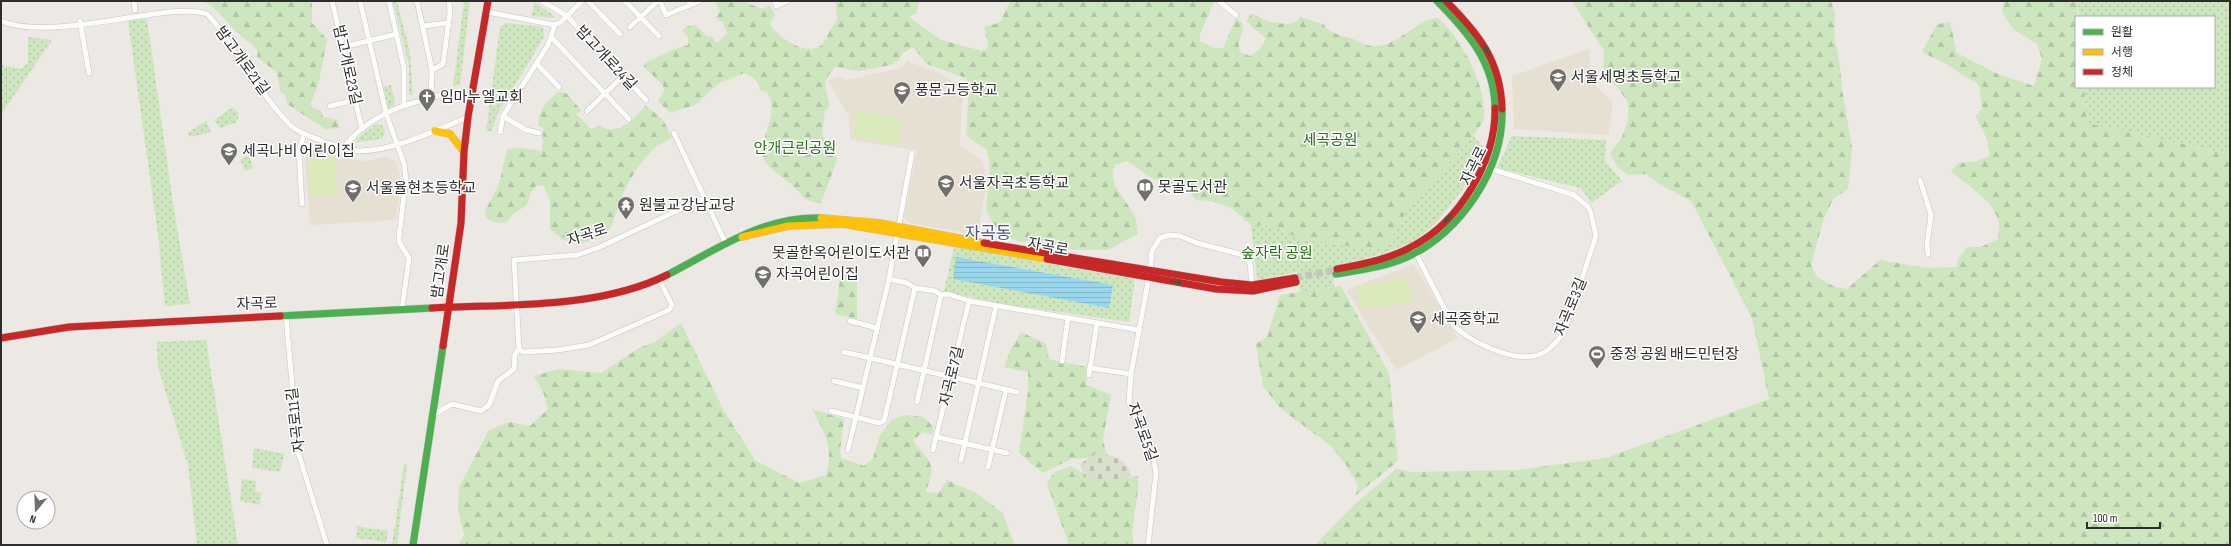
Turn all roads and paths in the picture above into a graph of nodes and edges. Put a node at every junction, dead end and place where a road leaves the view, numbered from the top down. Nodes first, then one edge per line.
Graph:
1 (134, 1) edge
2 (332, 1) edge
3 (360, 1) edge
4 (389, 1) edge
5 (417, 1) edge
6 (449, 1) edge
7 (488, 1) edge
8 (542, 1) edge
9 (582, 1) edge
10 (588, 1) edge
11 (625, 1) edge
12 (659, 1) edge
13 (700, 1) edge
14 (788, 1) edge
15 (1219, 1) edge
16 (1437, 1) edge
17 (1446, 1) edge
18 (689, 3) edge
19 (775, 3) edge
20 (135, 10) junction
21 (487, 12) junction
22 (1236, 15) dead end
23 (567, 16) junction
24 (641, 17) junction
25 (80, 21) junction
26 (1, 22) edge
27 (448, 23) junction
28 (555, 25) junction
29 (423, 26) junction
30 (630, 27) dead end
31 (397, 34) junction
32 (620, 34) dead end
33 (659, 36) dead end
34 (552, 38) junction
35 (370, 40) junction
36 (343, 47) junction
37 (536, 63) junction
38 (432, 70) junction
39 (89, 73) dead end
40 (623, 76) junction
41 (559, 87) dead end
42 (453, 92) dead end
43 (605, 93) junction
44 (431, 97) junction
45 (355, 100) junction
46 (646, 100) dead end
47 (404, 104) junction
48 (330, 106) dead end
49 (587, 111) dead end
50 (386, 113) junction
51 (503, 116) junction
52 (468, 117) junction
53 (629, 119) dead end
54 (362, 129) junction
55 (435, 131) junction
56 (500, 132) dead end
57 (539, 132) dead end
58 (674, 133) dead end
59 (304, 134) junction
60 (396, 144) junction
61 (344, 148) junction
62 (464, 152) junction
63 (912, 153) dead end
64 (1487, 168) junction
65 (1920, 180) dead end
66 (704, 198) junction
67 (302, 204) dead end
68 (898, 230) junction
69 (724, 242) junction
70 (1414, 250) junction
71 (1928, 254) dead end
72 (1335, 272) tunnel mouth
73 (1150, 274) junction
74 (659, 278) junction
75 (889, 279) junction
76 (1252, 285) junction
77 (915, 288) junction
78 (941, 295) junction
79 (969, 301) junction
80 (516, 305) junction
81 (996, 306) junction
82 (449, 307) junction
83 (402, 310) junction
84 (286, 316) junction
85 (1068, 318) junction
86 (850, 322) dead end
87 (1097, 323) junction
88 (877, 328) junction
89 (1139, 330) junction
90 (1, 338) edge
91 (519, 349) junction
92 (844, 352) dead end
93 (870, 358) junction
94 (1062, 361) dead end
95 (898, 364) junction
96 (1090, 368) junction
97 (924, 370) junction
98 (1131, 374) junction
99 (1089, 375) dead end
100 (952, 377) junction
101 (834, 381) dead end
102 (979, 384) junction
103 (863, 388) junction
104 (1006, 390) junction
105 (1017, 392) dead end
106 (917, 402) dead end
107 (831, 411) dead end
108 (433, 415) junction
109 (856, 417) junction
110 (937, 437) junction
111 (965, 444) junction
112 (848, 450) dead end
113 (933, 450) dead end
114 (991, 450) junction
115 (1007, 453) dead end
116 (961, 460) dead end
117 (988, 467) dead end
118 (327, 545) edge
119 (413, 545) edge
120 (1148, 545) edge

1 - 20 street
2 - 36 street, 밤고개로23길
3 - 35 street, 밤고개로23길
4 - 31 street
5 - 29 street
6 - 27 street
7 - 21 main road, 밤고개로
8 - 23 street
9 - 23 street, 밤고개로24길
10 - 32 street, 밤고개로24길
11 - 24 street
12 - 18 street
12 - 24 street
13 - 18 street
14 - 19 street
15 - 22 street
16 - 64 main road, 자곡로
64 -> 17 main road, 자곡로
20 - 25 street, 밤고개로21길
20 - 59 street, 밤고개로21길
21 - 28 street, 밤고개로24길
21 - 52 main road, 밤고개로
23 - 28 street, 밤고개로24길
23 - 40 street, 밤고개로24길
24 - 30 street
24 - 33 street
25 - 26 street, 밤고개로21길
25 - 39 street
27 - 29 street
27 - 38 street
28 - 34 street, 밤고개로24길
29 - 38 street
31 - 35 street
31 - 47 street
34 - 37 street, 밤고개로24길
34 - 43 street, 밤고개로24길
35 - 36 street
35 - 50 street, 밤고개로23길
36 - 45 street, 밤고개로23길
37 - 41 street
37 - 51 street, 밤고개로24길
38 - 44 street
40 - 43 street
40 - 46 street, 밤고개로24길
42 - 44 street, 밤고개로23길
43 - 49 street, 밤고개로24길
43 - 53 street, 밤고개로24길
44 - 47 street, 밤고개로23길
45 - 48 street
45 - 54 street, 밤고개로23길
47 - 50 street, 밤고개로23길
50 - 54 street, 밤고개로23길
50 - 60 street
51 - 56 street, 밤고개로24길
51 - 57 street
52 - 55 street, 밤고개로21길
52 - 62 main road, 밤고개로
54 - 61 street, 밤고개로23길
55 - 60 street, 밤고개로21길
55 - 62 main road
58 - 66 street
59 - 61 street, 밤고개로21길
59 - 67 street
60 - 61 street, 밤고개로21길
60 - 83 street
62 - 82 main road, 밤고개로
63 - 68 street
64 - 70 main road, 자곡로
64 - 70 street, 자곡로3길
65 - 71 street
66 - 69 street
66 - 80 street, 자곡로
68 - 69 main road, 자곡로
68 - 73 main road, 자곡로
68 - 75 street
69 - 74 main road, 자곡로
70 - 72 main road, 자곡로
73 - 76 main road, 자곡로
73 - 76 street, 자곡로5길
73 -> 76 main road, 자곡로
73 - 89 street, 자곡로5길
74 - 80 main road, 자곡로
74 - 91 street
75 - 77 street
75 - 88 street
77 - 78 street
77 - 95 street
78 - 79 street
78 - 97 street, 자곡로7길
79 - 81 street
79 - 100 street, 자곡로7길
80 - 82 main road, 자곡로
80 - 91 street
81 - 85 street
81 - 102 street, 자곡로7길
82 - 83 main road, 자곡로
82 - 108 main road, 밤고개로
83 - 84 main road, 자곡로
84 - 90 main road, 자곡로
84 - 118 street, 자곡로11길
85 - 87 street
85 - 94 street
86 - 88 street
87 - 89 street
87 - 96 street
88 - 93 street
89 - 98 street, 자곡로5길
91 - 108 street
92 - 93 street
93 - 95 street
93 - 103 street
95 - 97 street
95 - 109 street
96 - 98 street
96 - 99 street
97 - 100 street
97 - 106 street, 자곡로7길
98 - 120 street, 자곡로5길
100 - 102 street
100 - 110 street, 자곡로7길
101 - 103 street
102 - 104 street, 자곡로7길
102 - 111 street, 자곡로7길
103 - 109 street
104 - 105 street, 자곡로7길
104 - 114 street
107 - 109 street
108 - 119 main road, 밤고개로
109 - 112 street
110 - 111 street
110 - 113 street, 자곡로7길
111 - 114 street
111 - 116 street, 자곡로7길
114 - 115 street
114 - 117 street

